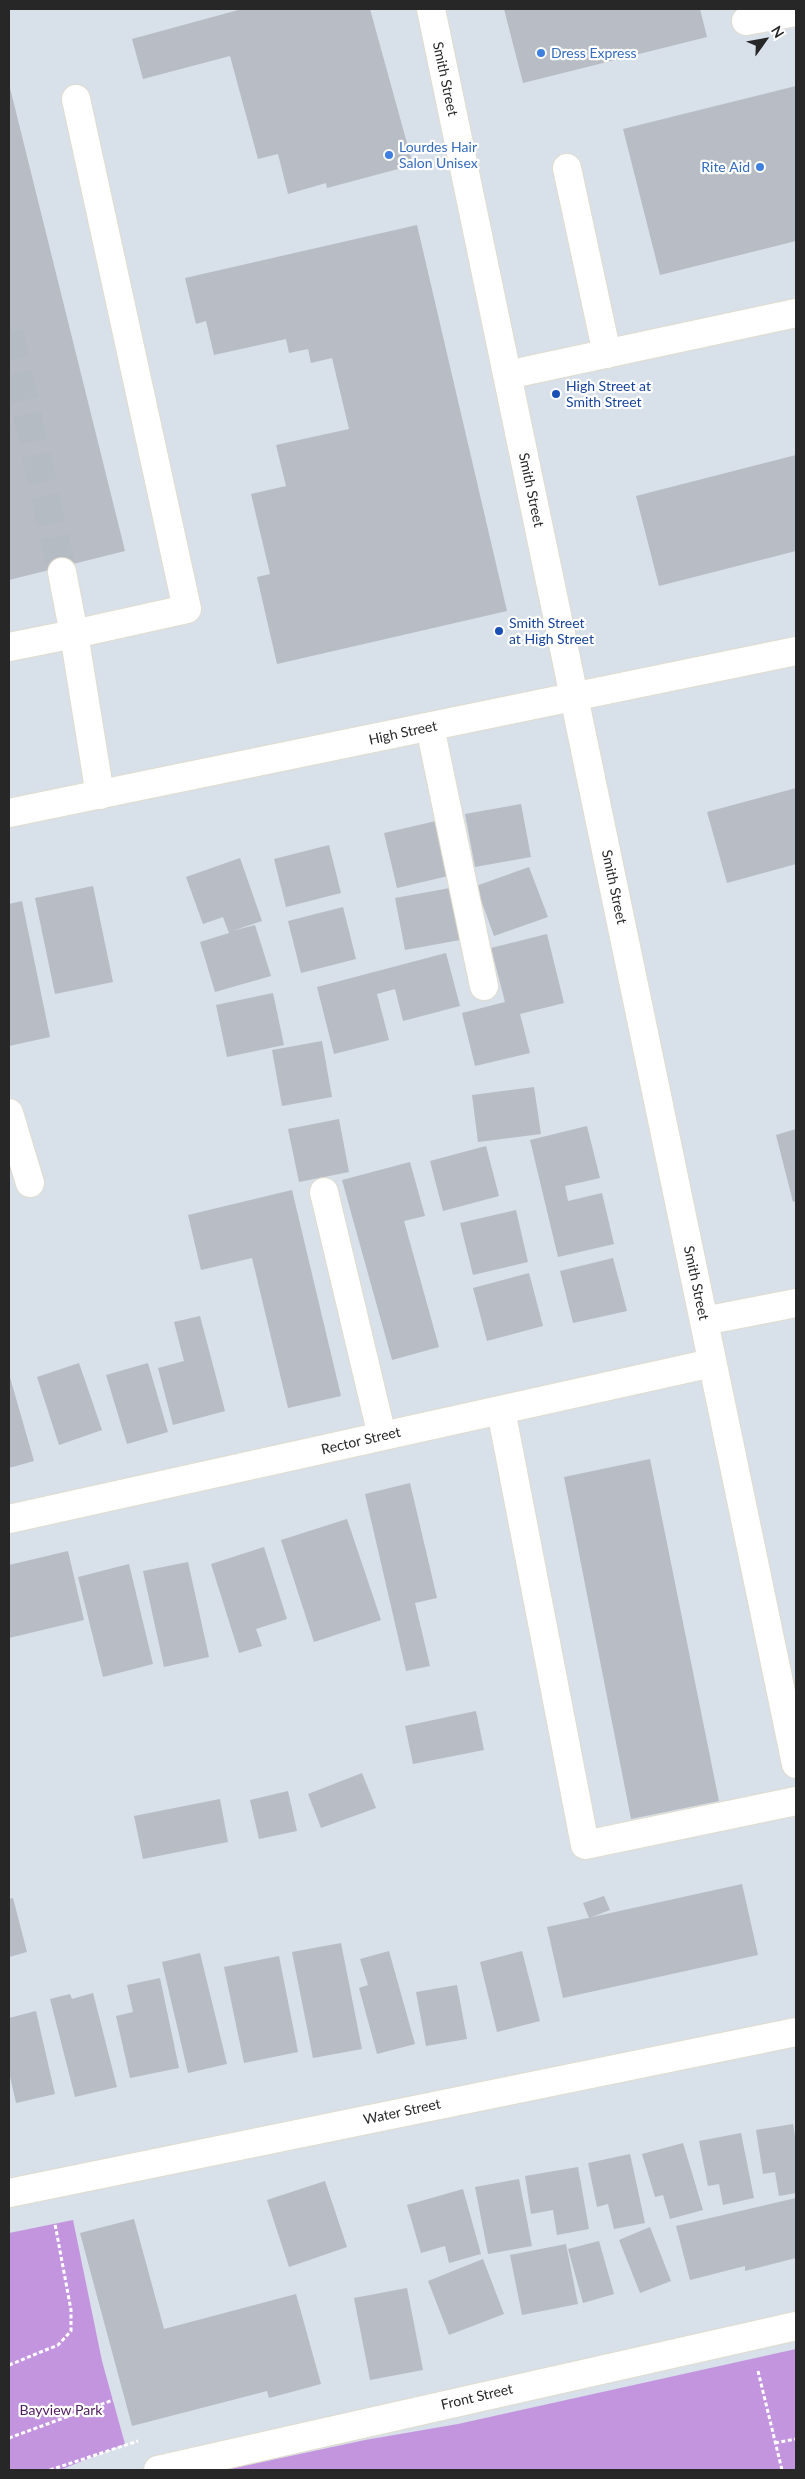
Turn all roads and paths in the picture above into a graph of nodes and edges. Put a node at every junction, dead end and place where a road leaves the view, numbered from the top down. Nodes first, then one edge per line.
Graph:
1 (431, 9) edge
2 (796, 12) edge
3 (746, 21) dead end
4 (76, 99) dead end
5 (566, 168) dead end
6 (796, 313) edge
7 (607, 354) junction
8 (507, 375) junction
9 (62, 572) tunnel mouth
10 (74, 634) junction
11 (9, 647) edge
12 (796, 651) edge
13 (574, 697) junction
14 (430, 727) junction
15 (100, 795) junction
16 (9, 814) edge
17 (484, 986) dead end
18 (9, 1113) edge
19 (30, 1183) dead end
20 (324, 1192) dead end
21 (796, 1303) edge
22 (704, 1321) junction
23 (712, 1363) junction
24 (501, 1410) junction
25 (382, 1436) junction
26 (9, 1519) edge
27 (796, 1764) edge
28 (796, 1801) edge
29 (796, 2032) edge
30 (9, 2192) edge
31 (54, 2224) dead end
32 (796, 2326) edge
33 (9, 2365) edge
34 (758, 2368) dead end
35 (113, 2400) dead end
36 (9, 2438) edge
37 (796, 2439) edge
38 (775, 2443) junction
39 (125, 2444) dead end
40 (50, 2470) edge
41 (158, 2470) edge
42 (782, 2470) edge

1 - 8 street, Smith Street
2 - 3 street
4 - 10 street
5 - 7 street
6 - 7 street
7 - 8 street
8 - 13 street, Smith Street
9 - 10 street
10 - 11 street
10 - 15 street
12 - 13 street, High Street
13 - 14 street, High Street
13 - 22 street, Smith Street
14 - 15 street, High Street
14 - 17 street
15 - 16 street, High Street
18 - 19 street
20 - 25 street
21 - 22 street
22 - 23 street, Smith Street
23 - 24 street, Rector Street
23 - 27 street, Smith Street
24 - 25 street, Rector Street
24 - 28 street
25 - 26 street, Rector Street
29 - 30 street, Water Street
31 - 33 path
32 - 41 street, Front Street
34 - 38 path
35 - 36 path
37 - 38 path
38 - 42 path
39 - 40 path

